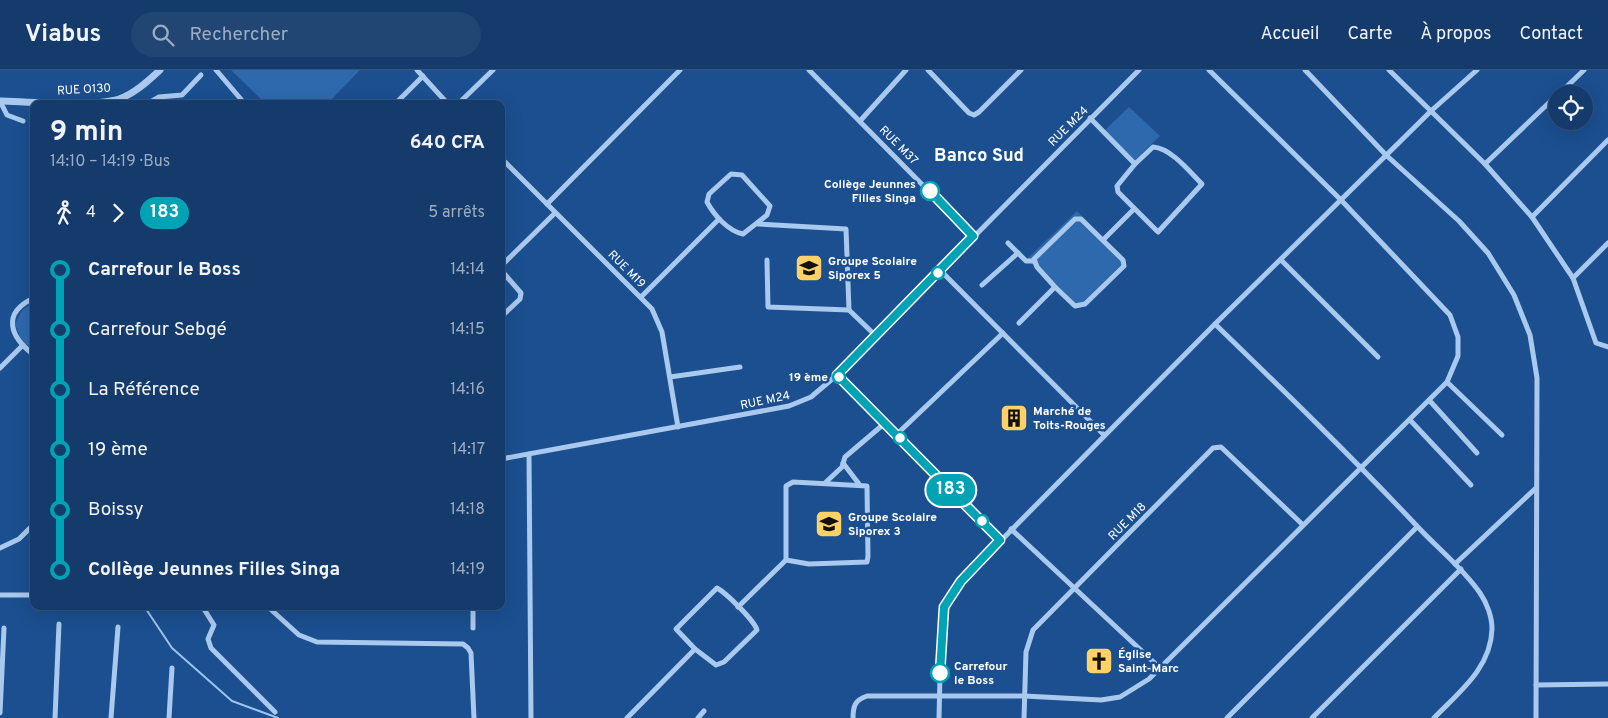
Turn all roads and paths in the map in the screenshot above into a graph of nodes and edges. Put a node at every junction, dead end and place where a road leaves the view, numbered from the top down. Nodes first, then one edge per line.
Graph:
1 (160, 70) edge
2 (216, 70) edge
3 (417, 70) edge
4 (493, 70) edge
5 (680, 70) edge
6 (809, 70) edge
7 (906, 70) edge
8 (928, 70) edge
9 (1022, 70) edge
10 (1139, 70) edge
11 (1209, 70) edge
12 (1305, 70) edge
13 (1389, 70) edge
14 (1477, 70) edge
15 (1584, 70) edge
16 (201, 75) dead end
17 (422, 76) junction
18 (1568, 85) edge
19 (114, 100) edge
20 (154, 100) edge
21 (242, 100) edge
22 (399, 100) edge
23 (444, 100) edge
24 (462, 100) edge
25 (0, 101) edge
26 (30, 101) edge
27 (1548, 105) edge
28 (1431, 111) junction
29 (1090, 118) junction
30 (23, 121) dead end
31 (860, 121) junction
32 (1608, 140) edge
33 (1386, 155) junction
34 (505, 162) edge
35 (1135, 164) junction
36 (1486, 164) junction
37 (1341, 200) junction
38 (547, 204) junction
39 (1134, 209) junction
40 (555, 213) junction
41 (1532, 217) junction
42 (719, 219) junction
43 (758, 224) junction
44 (973, 236) junction
45 (1103, 240) junction
46 (1008, 243) dead end
47 (1608, 243) edge
48 (1018, 253) junction
49 (767, 260) dead end
50 (1280, 260) junction
51 (1034, 261) junction
52 (505, 262) edge
53 (940, 270) junction
54 (505, 275) edge
55 (1573, 278) junction
56 (982, 285) dead end
57 (1055, 287) junction
58 (641, 297) junction
59 (30, 302) edge
60 (849, 310) junction
61 (505, 313) edge
62 (1019, 323) dead end
63 (1215, 324) junction
64 (1003, 333) junction
65 (876, 336) junction
66 (22, 346) junction
67 (1608, 347) edge
68 (30, 352) edge
69 (1378, 357) dead end
70 (740, 367) dead end
71 (0, 368) edge
72 (837, 375) junction
73 (670, 377) junction
74 (1447, 382) junction
75 (1430, 400) junction
76 (1410, 420) junction
77 (885, 423) junction
78 (678, 427) junction
79 (896, 435) junction
80 (1104, 435) junction
81 (1502, 435) dead end
82 (1477, 453) dead end
83 (529, 454) junction
84 (505, 458) edge
85 (843, 463) junction
86 (1361, 466) junction
87 (825, 483) junction
88 (859, 484) junction
89 (1471, 485) dead end
90 (1536, 488) junction
91 (1302, 525) junction
92 (1418, 527) junction
93 (30, 528) edge
94 (1011, 529) junction
95 (1000, 540) junction
96 (0, 548) edge
97 (786, 560) junction
98 (1455, 564) junction
99 (1461, 569) junction
100 (1075, 587) junction
101 (0, 595) edge
102 (30, 595) edge
103 (738, 607) junction
104 (205, 610) edge
105 (271, 610) edge
106 (473, 610) edge
107 (59, 624) dead end
108 (118, 627) dead end
109 (4, 628) dead end
110 (473, 628) dead end
111 (695, 649) junction
112 (172, 668) dead end
113 (1160, 668) junction
114 (1608, 684) edge
115 (1536, 685) junction
116 (939, 696) junction
117 (1024, 696) junction
118 (275, 712) dead end
119 (704, 712) dead end
120 (0, 713) edge
121 (55, 718) edge
122 (111, 718) edge
123 (169, 718) edge
124 (474, 718) edge
125 (531, 718) edge
126 (627, 718) edge
127 (698, 718) edge
128 (853, 718) edge
129 (939, 718) edge
130 (1024, 718) edge
131 (1227, 718) edge
132 (1312, 718) edge
133 (1434, 718) edge
134 (1536, 718) edge

1 - 19 street, RUE O130
2 - 21 street
3 - 17 street
4 - 24 street
5 - 38 street
6 - 31 street, RUE M37
7 - 31 street
8 - 9 street
10 - 29 street, RUE M24
11 - 37 street
12 - 33 street
13 - 28 street
14 - 28 street
15 - 18 street
16 - 20 street
17 - 22 street
17 - 23 street
25 - 26 street, RUE O130
25 - 30 street
27 - 36 street
28 - 33 street
28 - 36 street
29 - 35 street
29 - 44 street, RUE M24
31 - 44 street, RUE M37
32 - 41 street
33 - 37 street
33 - 90 street
34 - 38 street, RUE M19
35 - 39 street
35 - 39 street
36 - 41 street
37 - 50 street
37 - 74 street
38 - 40 street, RUE M19
39 - 45 street
40 - 52 street
40 - 58 street, RUE M19
41 - 55 street
42 - 43 street
42 - 43 street
42 - 58 street
43 - 60 street
44 - 53 street, RUE M24
45 - 51 street
45 - 57 street
46 - 48 street
47 - 55 street
48 - 51 street
48 - 56 street
49 - 60 street
50 - 63 street
50 - 69 street
51 - 57 street
53 - 64 street
53 - 65 street, RUE M24
54 - 61 street
55 - 67 street
57 - 62 street
58 - 73 street, RUE M19
59 - 66 street
60 - 65 street
63 - 80 street
63 - 86 street
64 - 79 street
64 - 80 street
65 - 72 street, RUE M24
66 - 68 street
66 - 71 street
70 - 73 street
72 - 77 street
72 - 78 street, RUE M24
73 - 78 street, RUE M19
74 - 75 street
74 - 81 street
75 - 76 street
75 - 82 street
76 - 86 street
76 - 89 street
77 - 79 street
77 - 85 street
78 - 83 street, RUE M24
79 - 95 street
80 - 94 street
83 - 84 street, RUE M24
83 - 125 street
85 - 87 street
85 - 88 street
86 - 91 street
86 - 92 street
87 - 88 street
87 - 97 street
88 - 97 street
90 - 98 street
90 - 115 street
91 - 100 street, RUE M18
91 - 113 street
92 - 98 street
92 - 131 street
93 - 96 street
94 - 95 street
94 - 100 street
95 - 116 street
97 - 103 street
98 - 99 street
99 - 132 street
99 - 133 street
100 - 113 street
100 - 117 street, RUE M18
101 - 102 street
103 - 111 street
103 - 111 street
104 - 118 street
105 - 124 street
106 - 110 street
107 - 121 street
108 - 122 street
109 - 120 street
111 - 126 street
112 - 123 street
113 - 117 street
114 - 115 street
115 - 134 street
116 - 117 street
116 - 128 street
116 - 129 street
117 - 130 street, RUE M18
119 - 127 street

